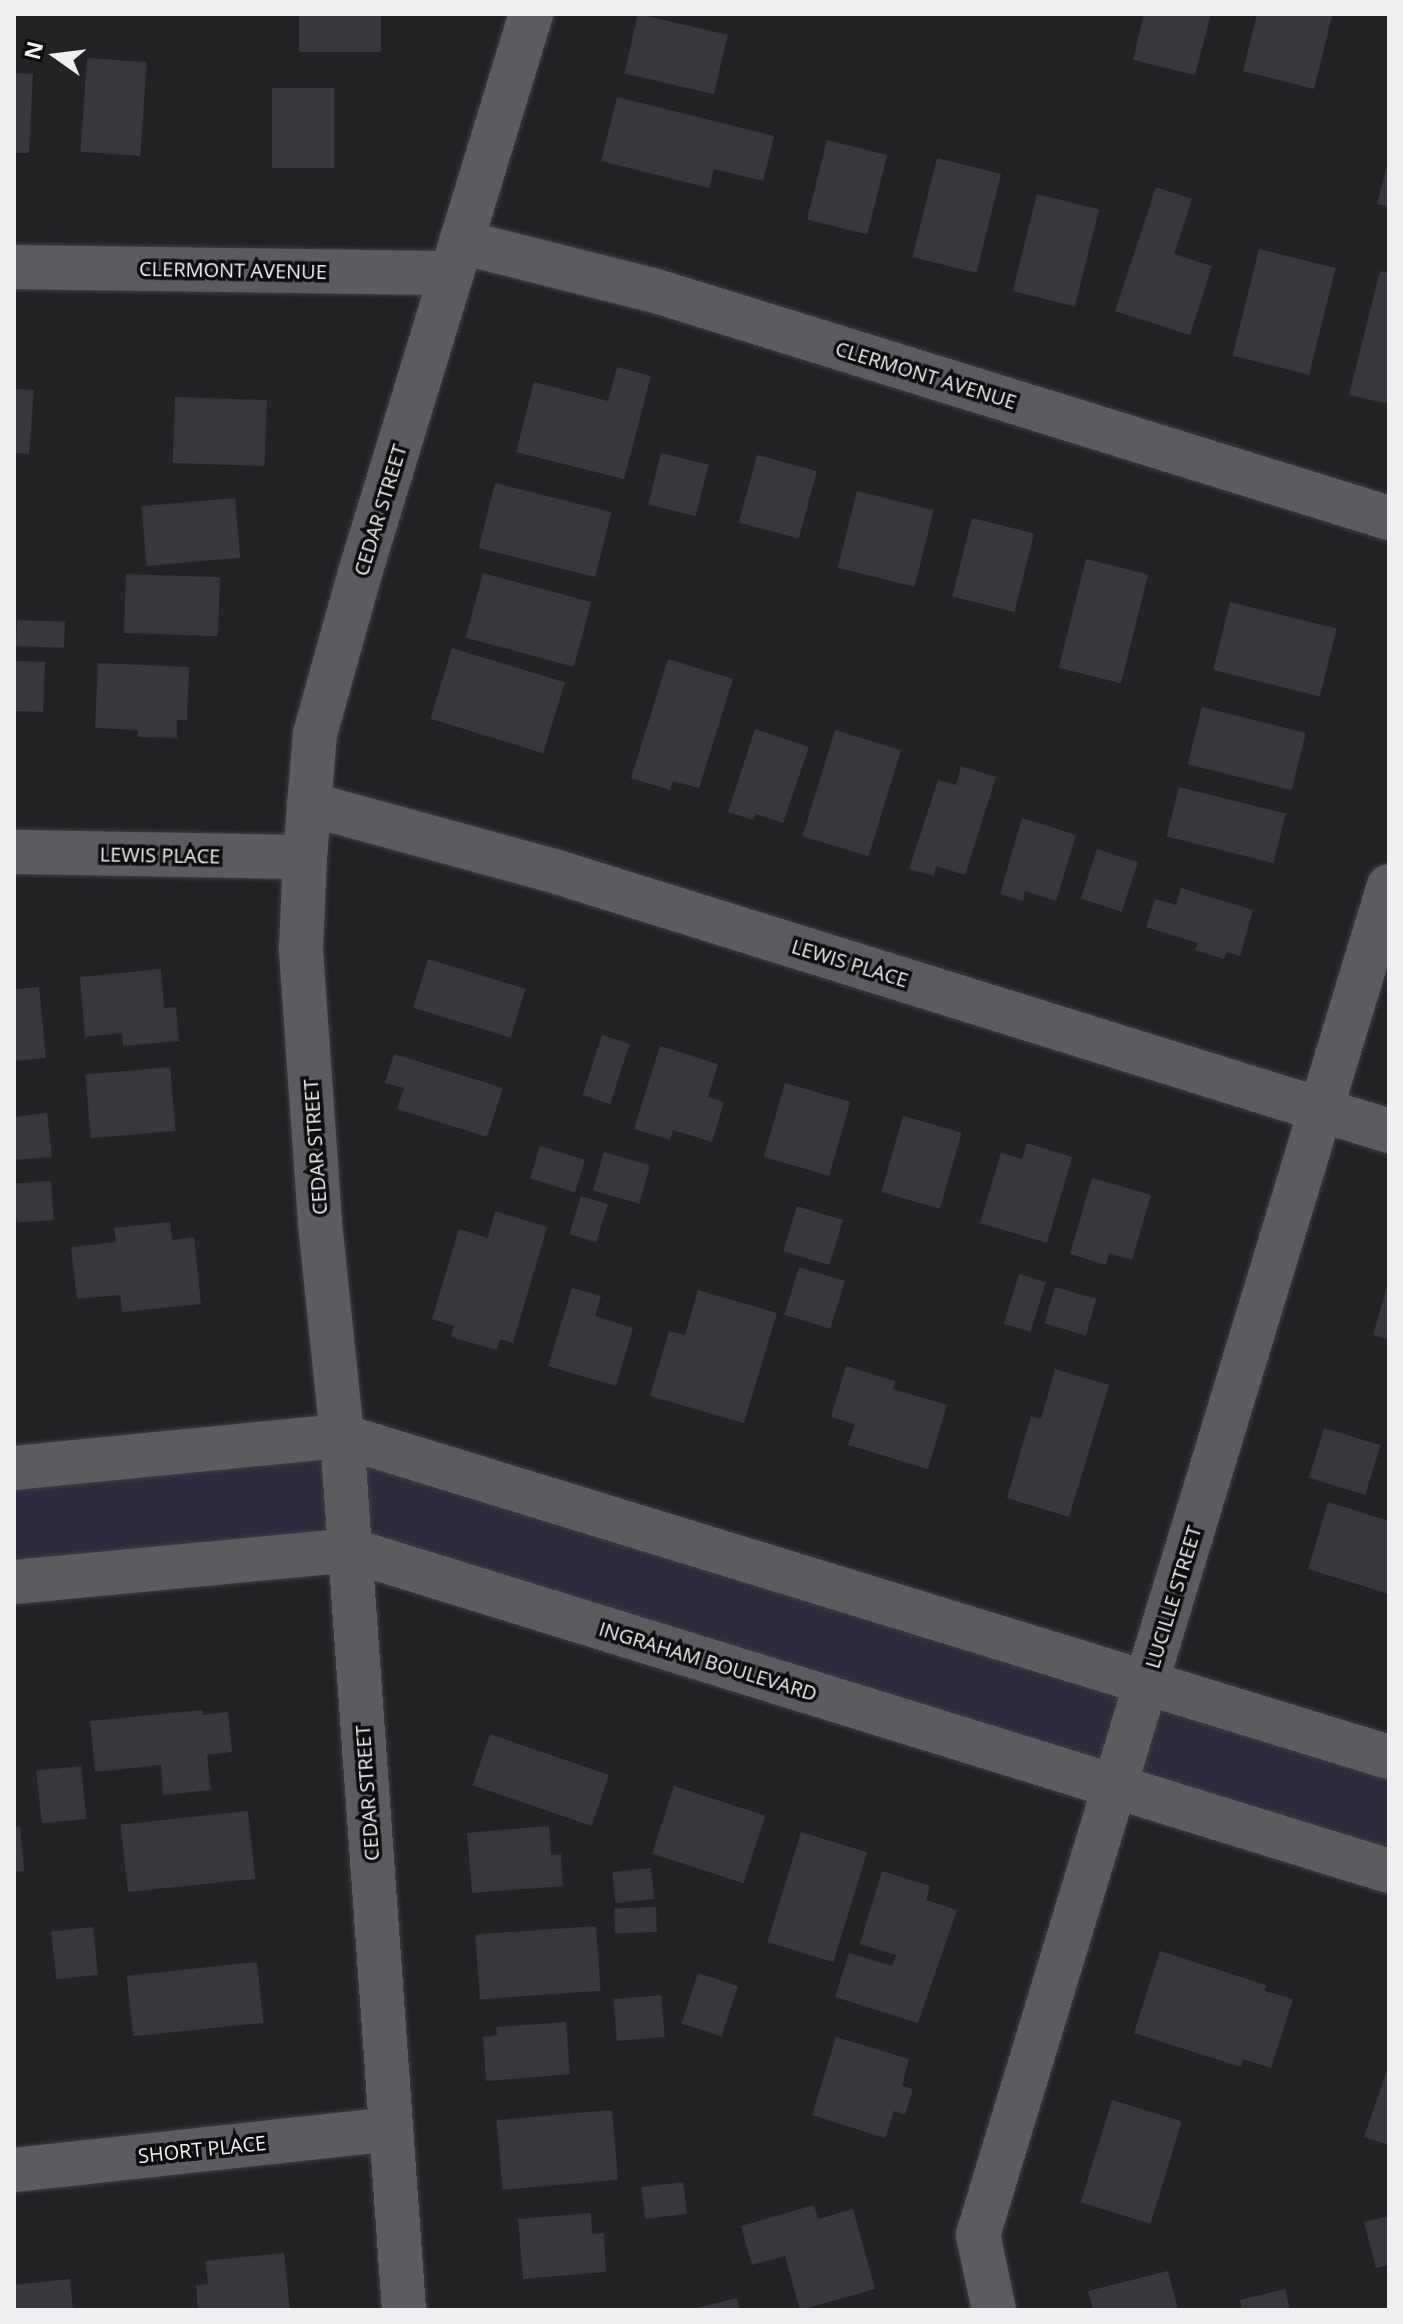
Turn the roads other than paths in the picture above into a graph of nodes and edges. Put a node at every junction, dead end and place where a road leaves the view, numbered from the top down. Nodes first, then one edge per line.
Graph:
1 (531, 14) edge
2 (456, 258) junction
3 (14, 267) edge
4 (1389, 518) edge
5 (309, 804) junction
6 (14, 852) edge
7 (305, 857) junction
8 (1389, 886) edge
9 (1321, 1110) junction
10 (1389, 1131) edge
11 (342, 1436) junction
12 (14, 1468) edge
13 (350, 1550) junction
14 (14, 1582) edge
15 (1147, 1681) junction
16 (1389, 1757) edge
17 (1115, 1787) junction
18 (1389, 1871) edge
19 (390, 2129) junction
20 (14, 2170) edge
21 (404, 2310) edge
22 (994, 2310) edge

1 - 2 street, CEDAR STREET
2 - 3 street, CLERMONT AVENUE
2 - 4 street, CLERMONT AVENUE
2 - 5 street, CEDAR STREET
5 - 7 street, CEDAR STREET
5 - 9 street, LEWIS PLACE
6 - 7 street, LEWIS PLACE
7 - 11 street, CEDAR STREET
8 - 9 street, LUCILLE STREET
9 - 10 street, LEWIS PLACE
9 - 15 street, LUCILLE STREET
11 - 12 street
11 - 13 street, CEDAR STREET
11 - 15 street
13 - 14 street, INGRAHAM BOULEVARD
13 - 17 street, INGRAHAM BOULEVARD
13 - 19 street, CEDAR STREET
15 - 16 street
15 - 17 street, LUCILLE STREET
17 - 18 street, INGRAHAM BOULEVARD
17 - 22 street, LUCILLE STREET
19 - 20 street, SHORT PLACE
19 - 21 street, CEDAR STREET

